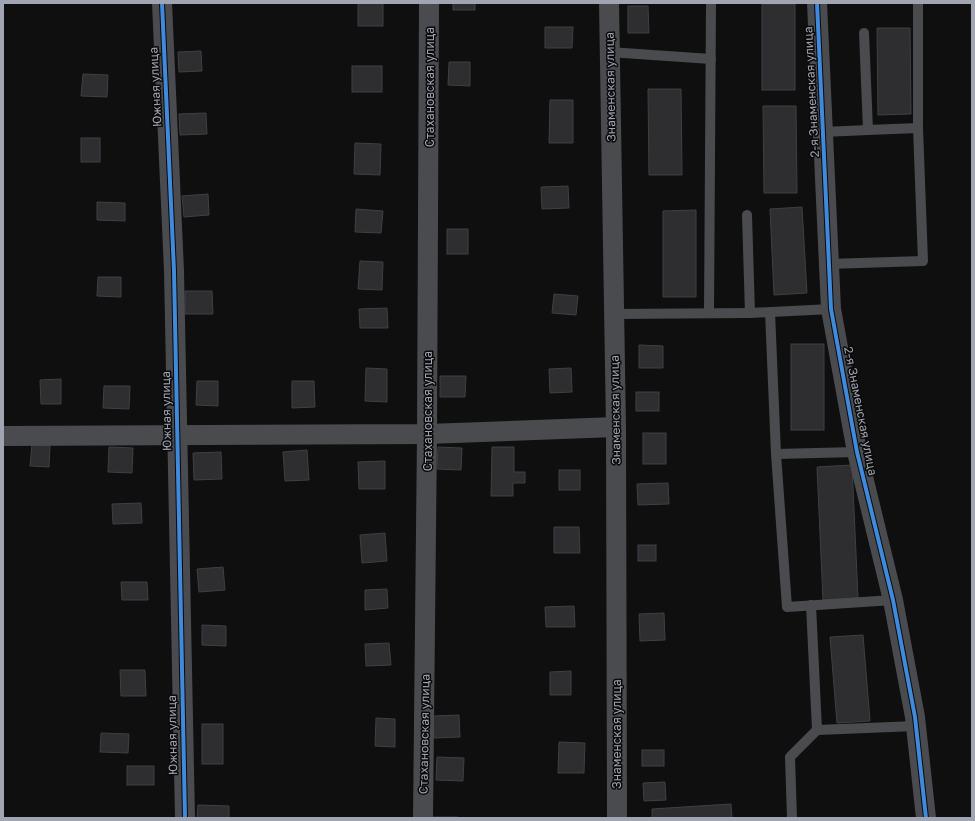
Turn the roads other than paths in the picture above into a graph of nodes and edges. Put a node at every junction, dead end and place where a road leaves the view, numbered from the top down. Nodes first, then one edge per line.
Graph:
1 (162, 3) edge
2 (429, 3) edge
3 (609, 3) edge
4 (711, 3) edge
5 (817, 3) edge
6 (918, 3) edge
7 (864, 33) dead end
8 (609, 52) junction
9 (711, 59) junction
10 (918, 128) junction
11 (868, 130) junction
12 (823, 132) junction
13 (748, 215) dead end
14 (828, 264) junction
15 (831, 309) junction
16 (770, 312) junction
17 (709, 313) junction
18 (750, 313) junction
19 (614, 314) junction
20 (616, 427) junction
21 (176, 434) junction
22 (428, 434) junction
23 (3, 436) edge
24 (857, 452) junction
25 (776, 454) junction
26 (893, 600) junction
27 (810, 605) junction
28 (916, 726) junction
29 (817, 730) junction
30 (185, 818) edge
31 (423, 818) edge
32 (617, 818) edge
33 (792, 818) edge
34 (926, 818) edge

1 - 21 street, Южная улица
2 - 22 street, Стахановская улица
3 - 8 street, Знаменская улица
4 - 9 lane
5 - 12 street, 2-я Знаменская улица
6 - 10 lane
7 - 11 lane
8 - 9 lane
8 - 19 street, Знаменская улица
9 - 17 lane
10 - 11 lane
10 - 14 lane
11 - 12 lane
12 - 14 street, 2-я Знаменская улица
13 - 18 lane
14 - 15 street, 2-я Знаменская улица
15 - 16 lane
15 - 24 street, 2-я Знаменская улица
16 - 18 lane
16 - 25 lane
17 - 18 lane
17 - 19 lane
19 - 20 street, Знаменская улица
20 - 22 street
20 - 32 street, Знаменская улица
21 - 22 street
21 - 23 street
21 - 30 street, Южная улица
22 - 31 street, Стахановская улица
24 - 25 lane
24 - 26 street, 2-я Знаменская улица
25 - 27 lane
26 - 27 lane
26 - 28 street, 2-я Знаменская улица
27 - 29 lane
28 - 29 lane
28 - 34 street, 2-я Знаменская улица
29 - 33 lane

